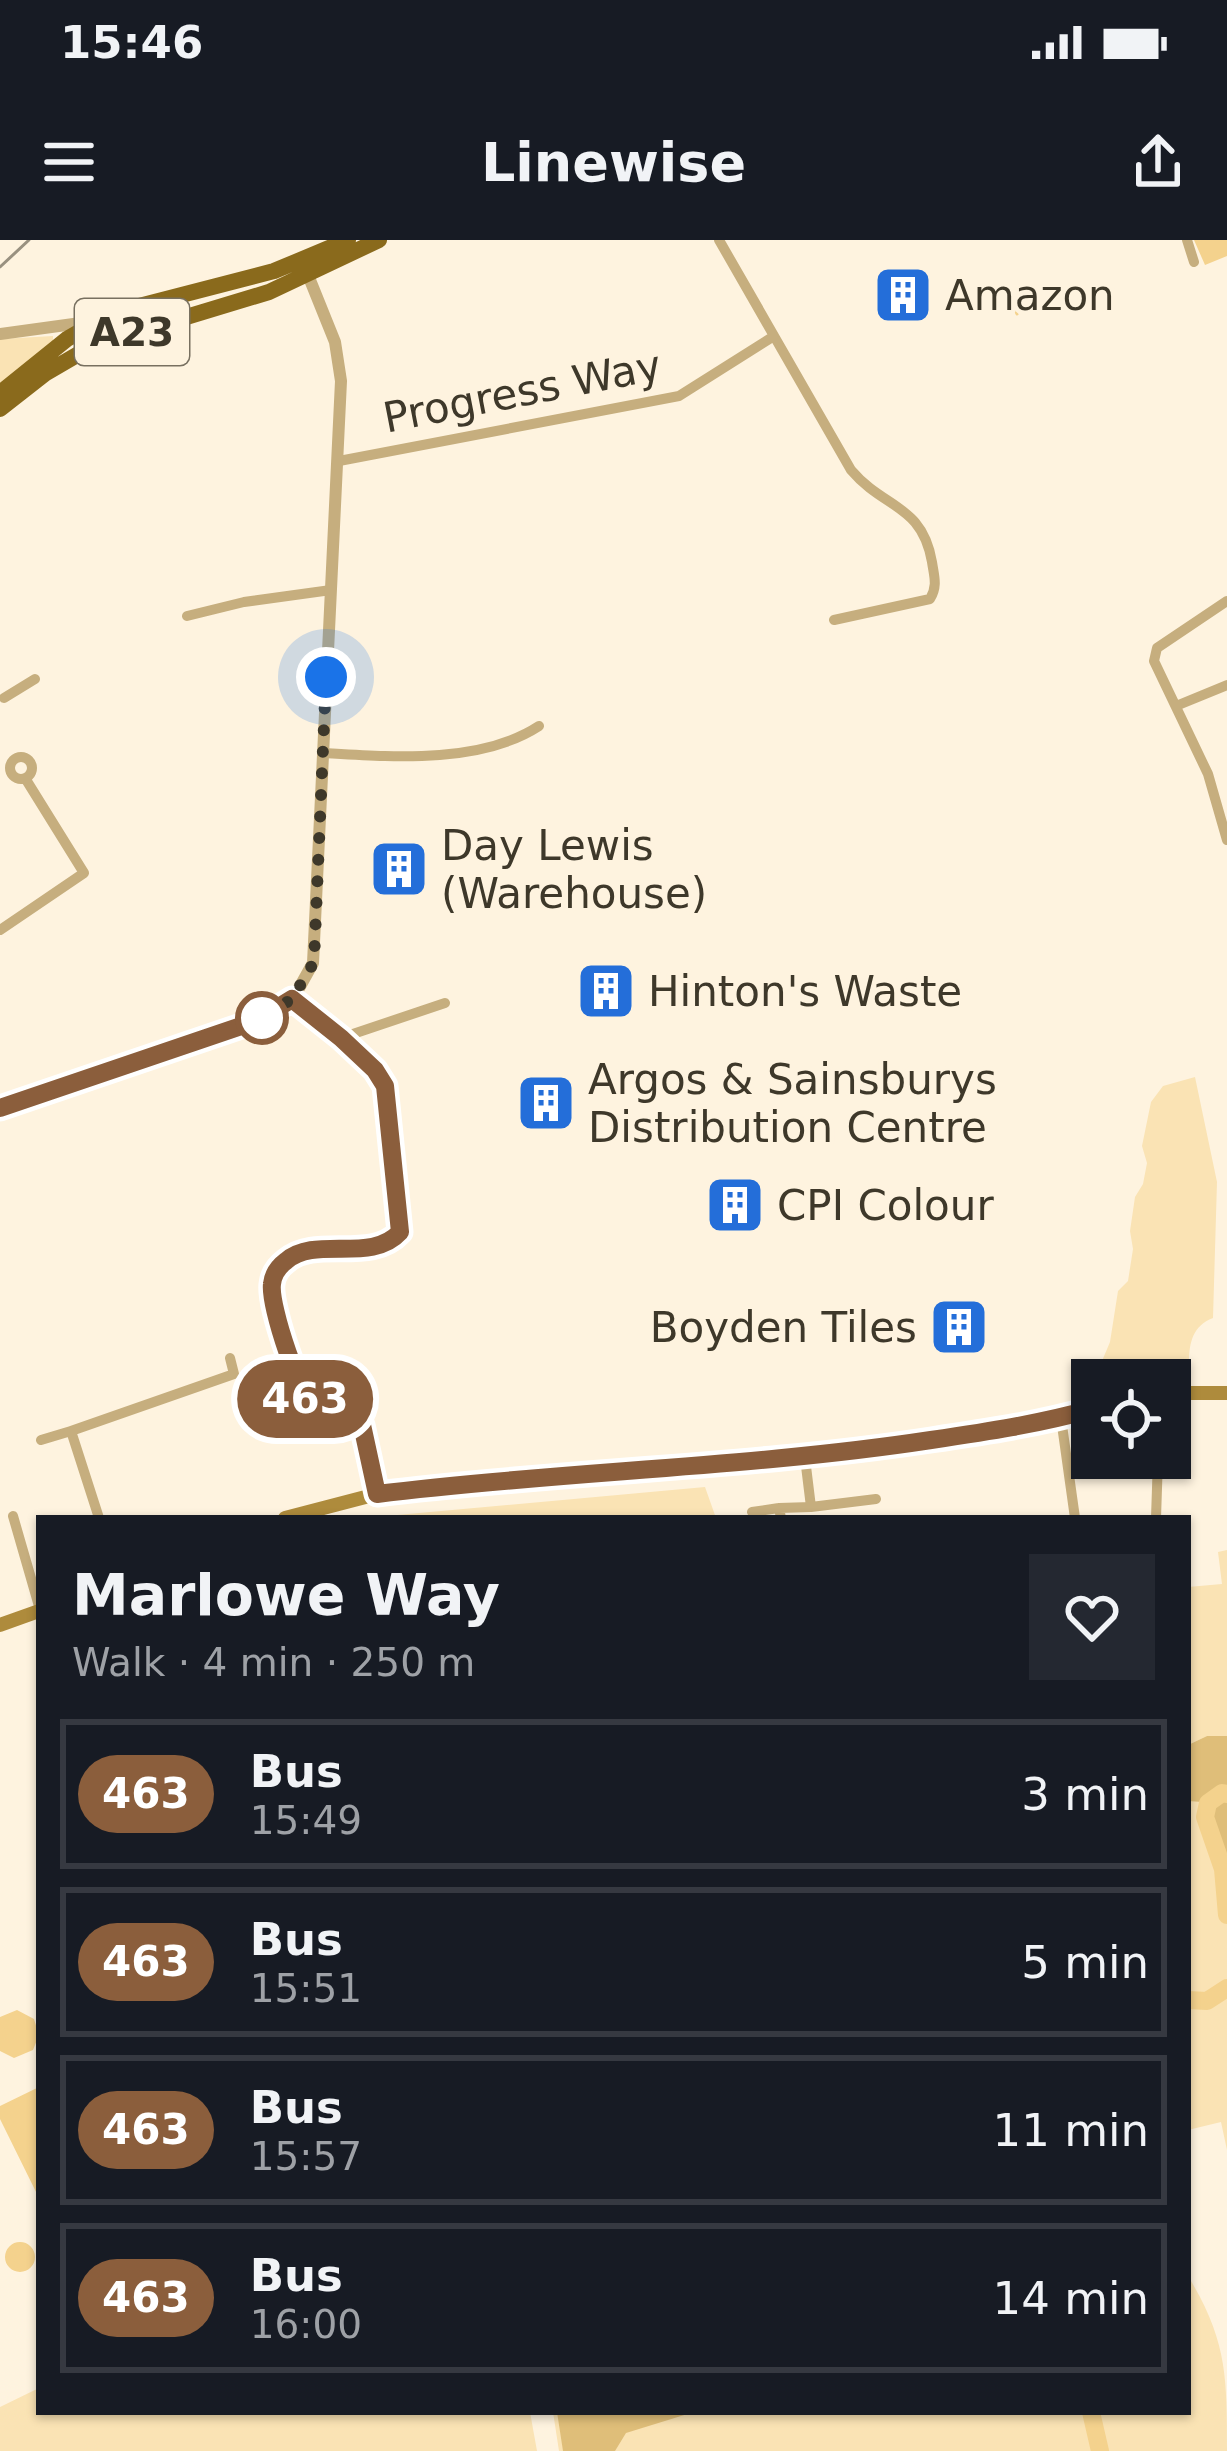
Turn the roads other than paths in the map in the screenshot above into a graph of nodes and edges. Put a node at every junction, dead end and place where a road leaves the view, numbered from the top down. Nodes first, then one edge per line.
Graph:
1 (379, 240) edge
2 (719, 240) edge
3 (1187, 240) edge
4 (346, 241) edge
5 (1194, 262) dead end
6 (305, 268) junction
7 (102, 319) junction
8 (0, 334) edge
9 (774, 336) junction
10 (0, 393) edge
11 (0, 409) edge
12 (339, 461) junction
13 (331, 590) junction
14 (1227, 601) edge
15 (187, 616) dead end
16 (834, 620) dead end
17 (35, 679) dead end
18 (1227, 685) edge
19 (4, 698) dead end
20 (1176, 706) junction
21 (539, 726) dead end
22 (325, 753) junction
23 (0, 786) edge
24 (1227, 840) edge
25 (4, 928) edge
26 (292, 999) junction
27 (445, 1003) dead end
28 (341, 1038) junction
29 (0, 1108) edge
30 (230, 1358) dead end
31 (1191, 1393) edge
32 (1227, 1393) edge
33 (1071, 1415) edge
34 (1061, 1418) junction
35 (71, 1430) junction
36 (41, 1441) dead end
37 (805, 1458) junction
38 (1157, 1479) edge
39 (377, 1494) junction
40 (876, 1499) dead end
41 (820, 1511) edge
42 (752, 1512) dead end
43 (780, 1513) edge
44 (99, 1515) edge
45 (296, 1515) edge
46 (1075, 1515) edge
47 (1156, 1515) edge
48 (13, 1516) dead end
49 (33, 1568) edge
50 (36, 1610) edge
51 (0, 1625) edge

1 - 6 highway, A23
2 - 9 street
3 - 5 street
4 - 6 highway, A23
6 - 7 highway, A23
6 - 11 highway, A23
6 - 12 street
7 - 8 street
7 - 10 highway, A23
9 - 12 street, Progress Way
9 - 16 street
12 - 13 street
13 - 15 street
13 - 22 street
14 - 20 street
17 - 19 street
18 - 20 street
20 - 24 street
21 - 22 street
22 - 26 street
23 - 25 street
26 - 28 street
26 - 29 street
27 - 28 street
28 - 39 street
30 - 35 street
31 - 32 main road
33 - 34 main road
34 - 37 main road
34 - 46 street
35 - 36 street
35 - 44 street
37 - 39 main road
37 - 41 street
38 - 47 street
39 - 45 main road
40 - 41 street
41 - 43 street
42 - 43 street
48 - 49 street
50 - 51 main road

